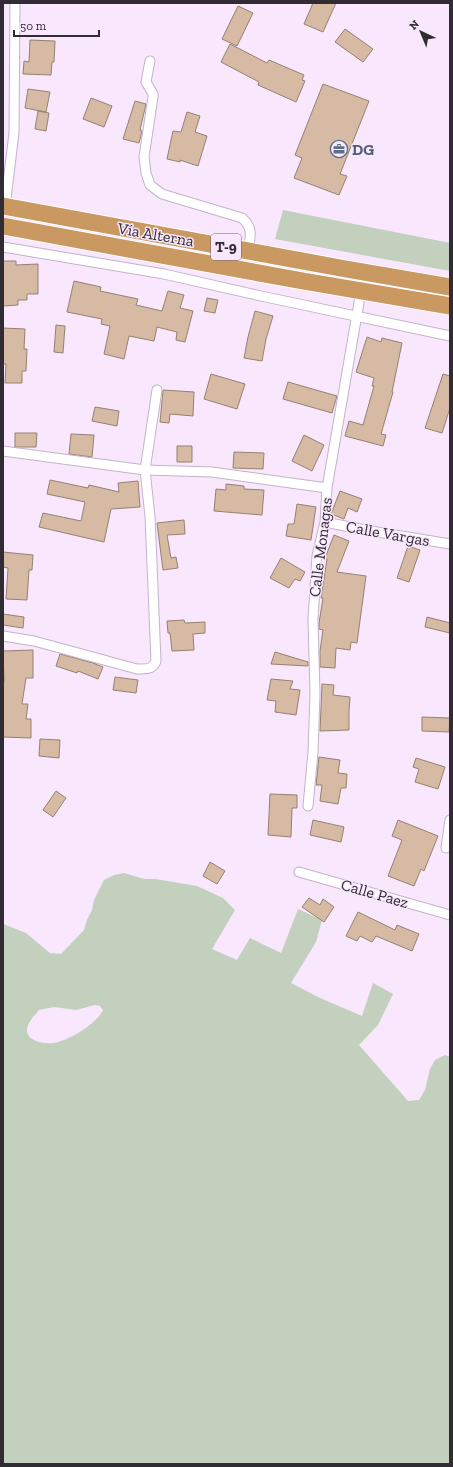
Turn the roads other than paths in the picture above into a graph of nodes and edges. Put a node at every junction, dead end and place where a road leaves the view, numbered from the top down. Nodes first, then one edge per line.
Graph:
1 (15, 3) edge
2 (150, 61) dead end
3 (4, 207) edge
4 (3, 226) edge
5 (3, 247) edge
6 (248, 251) junction
7 (450, 287) edge
8 (361, 291) junction
9 (450, 306) edge
10 (356, 317) junction
11 (450, 336) edge
12 (157, 390) dead end
13 (3, 451) edge
14 (145, 470) junction
15 (327, 488) junction
16 (325, 522) junction
17 (450, 544) edge
18 (3, 636) edge
19 (308, 806) dead end
20 (450, 820) edge
21 (446, 848) dead end
22 (299, 872) dead end
23 (450, 915) edge

1 - 3 street
2 - 6 street
3 - 6 highway, Vía Alterna / T-9
4 - 8 highway, Vía Alterna / T-9
5 - 10 street
6 - 7 highway, Vía Alterna / T-9
8 - 9 highway, Vía Alterna / T-9
8 - 10 street, Calle Monagas
10 - 11 street
10 - 15 street, Calle Monagas
12 - 14 street
13 - 14 street
14 - 15 street
14 - 18 street
15 - 16 street, Calle Monagas
16 - 17 street, Calle Vargas
16 - 19 street, Calle Monagas
20 - 21 street
22 - 23 street, Calle Paez

